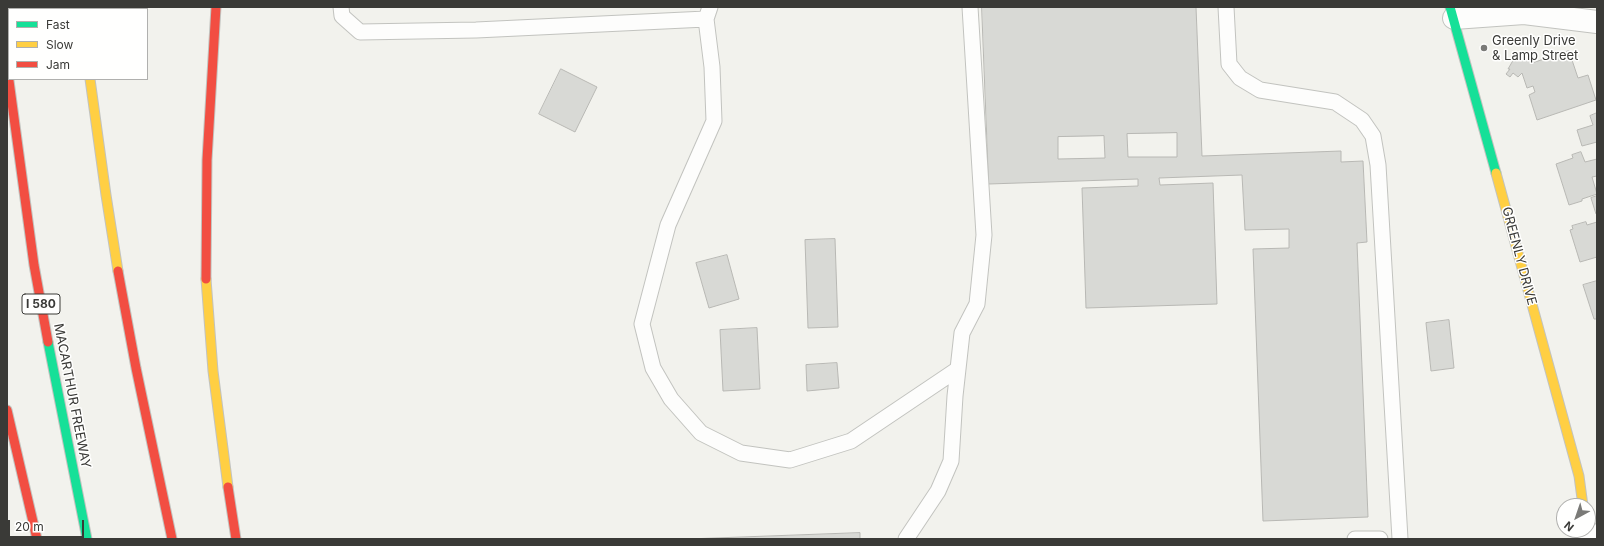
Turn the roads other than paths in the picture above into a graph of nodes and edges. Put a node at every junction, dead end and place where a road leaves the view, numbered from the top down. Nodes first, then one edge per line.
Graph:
1 (216, 7) edge
2 (341, 7) edge
3 (970, 7) edge
4 (1226, 7) edge
5 (1452, 12) edge
6 (708, 13) edge
7 (1597, 22) edge
8 (9, 80) edge
9 (90, 80) edge
10 (958, 370) junction
11 (7, 410) edge
12 (1582, 498) edge
13 (37, 539) edge
14 (87, 539) edge
15 (172, 539) edge
16 (236, 539) edge
17 (906, 539) edge
18 (1355, 539) edge
19 (1380, 539) edge
20 (1400, 539) edge

1 - 16 main road
2 - 6 lane
3 - 10 lane
4 - 20 lane
5 - 7 street
5 - 12 main road, GREENLY DRIVE
6 - 10 lane
8 - 14 main road, MACARTHUR FREEWAY / I 580
9 - 15 main road
10 - 17 lane
11 - 13 main road
18 - 19 lane

